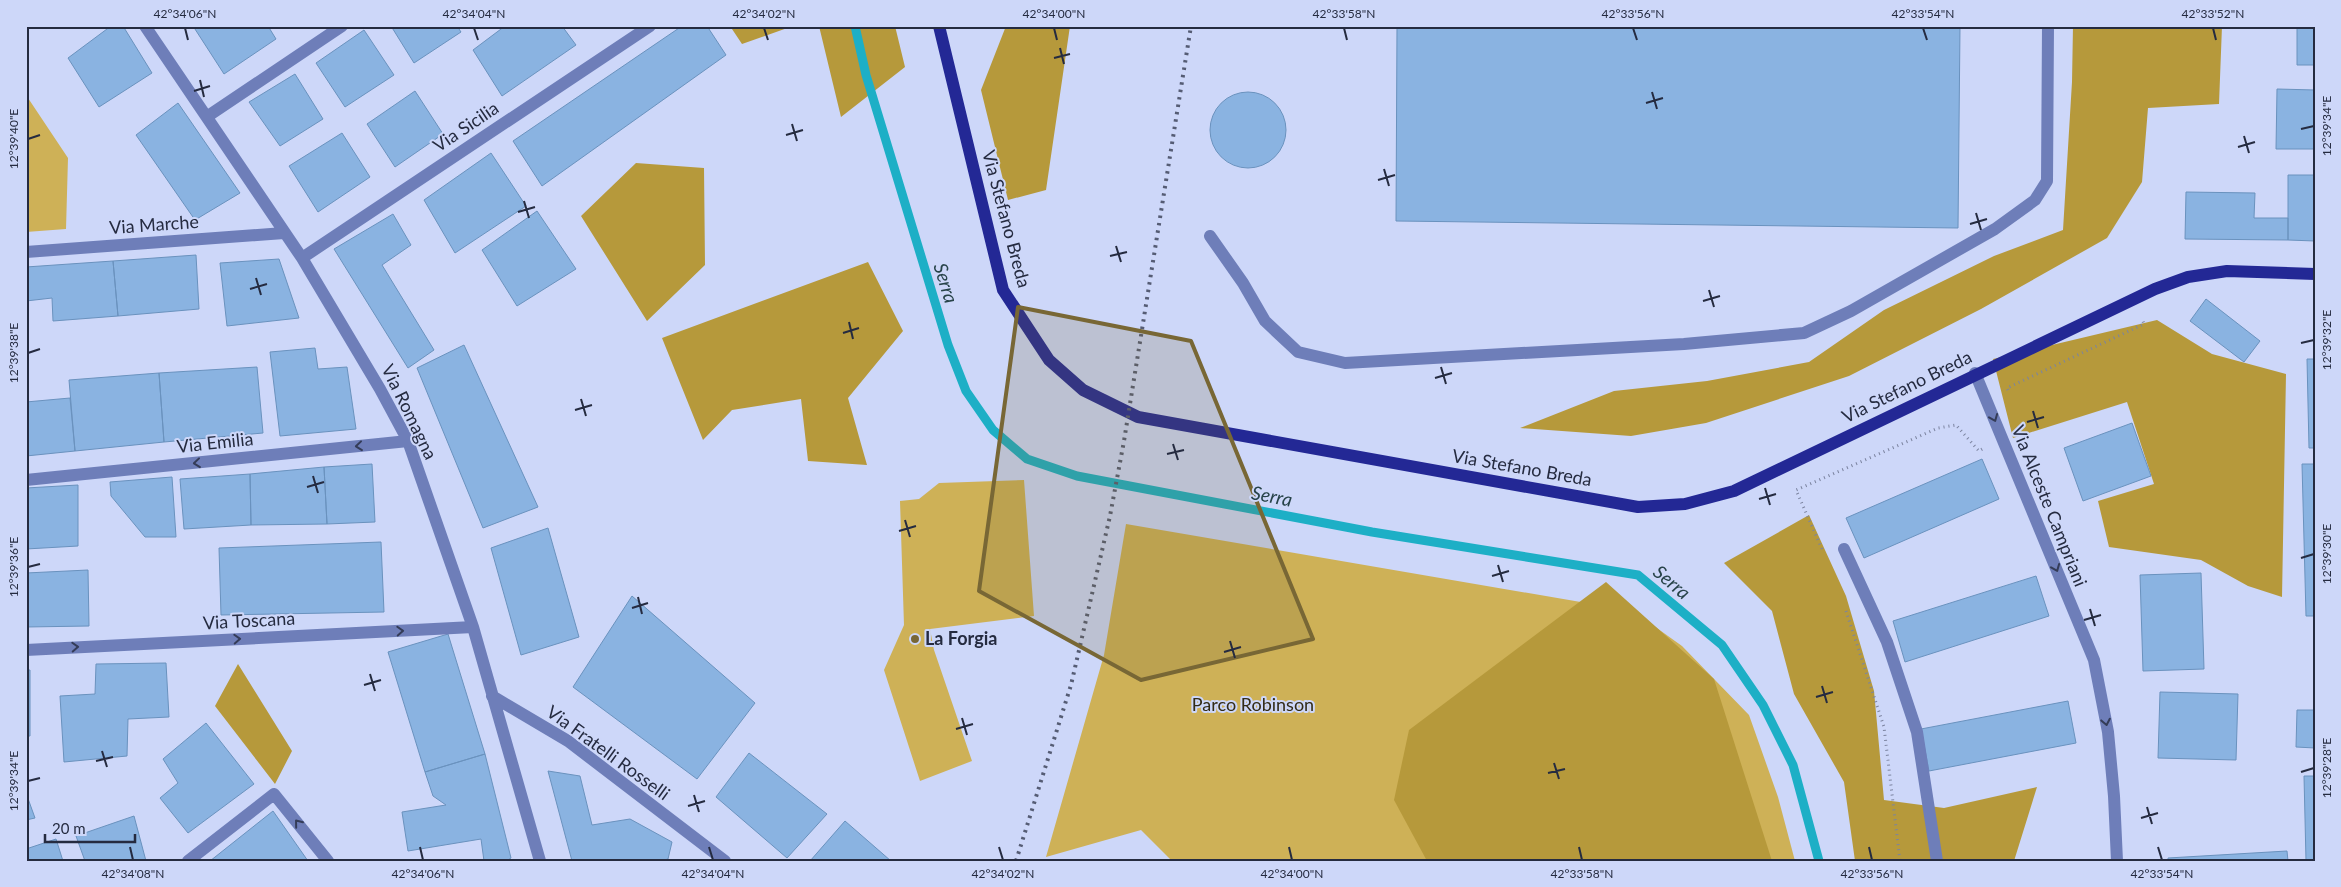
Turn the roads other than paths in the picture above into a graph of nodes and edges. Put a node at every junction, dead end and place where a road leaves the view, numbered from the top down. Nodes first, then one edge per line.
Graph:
1 (145, 26) edge
2 (342, 26) edge
3 (650, 26) edge
4 (939, 26) edge
5 (2048, 26) edge
6 (208, 116) junction
7 (284, 233) junction
8 (1210, 236) dead end
9 (26, 252) edge
10 (302, 258) junction
11 (2315, 274) edge
12 (1975, 373) junction
13 (408, 441) junction
14 (26, 480) edge
15 (1844, 549) dead end
16 (473, 627) junction
17 (26, 650) edge
18 (492, 696) junction
19 (188, 861) edge
20 (328, 861) edge
21 (540, 861) edge
22 (725, 861) edge
23 (1937, 861) edge
24 (2117, 861) edge

1 - 6 street, Via Romagna
2 - 6 street
3 - 10 street, Via Sicilia
4 - 12 main road, Via Stefano Breda
5 - 8 street
6 - 7 street, Via Romagna
7 - 9 street, Via Marche
7 - 10 street, Via Romagna
10 - 13 street, Via Romagna
11 - 12 main road, Via Stefano Breda
12 -> 24 street, Via Alceste Campriani
13 -> 14 street, Via Emilia
13 - 16 street, Via Romagna
15 - 23 street
17 -> 16 street, Via Toscana
16 - 18 street, Via Romagna
18 - 21 street, Via Romagna
18 - 22 street, Via Fratelli Rosselli
20 -> 19 street

